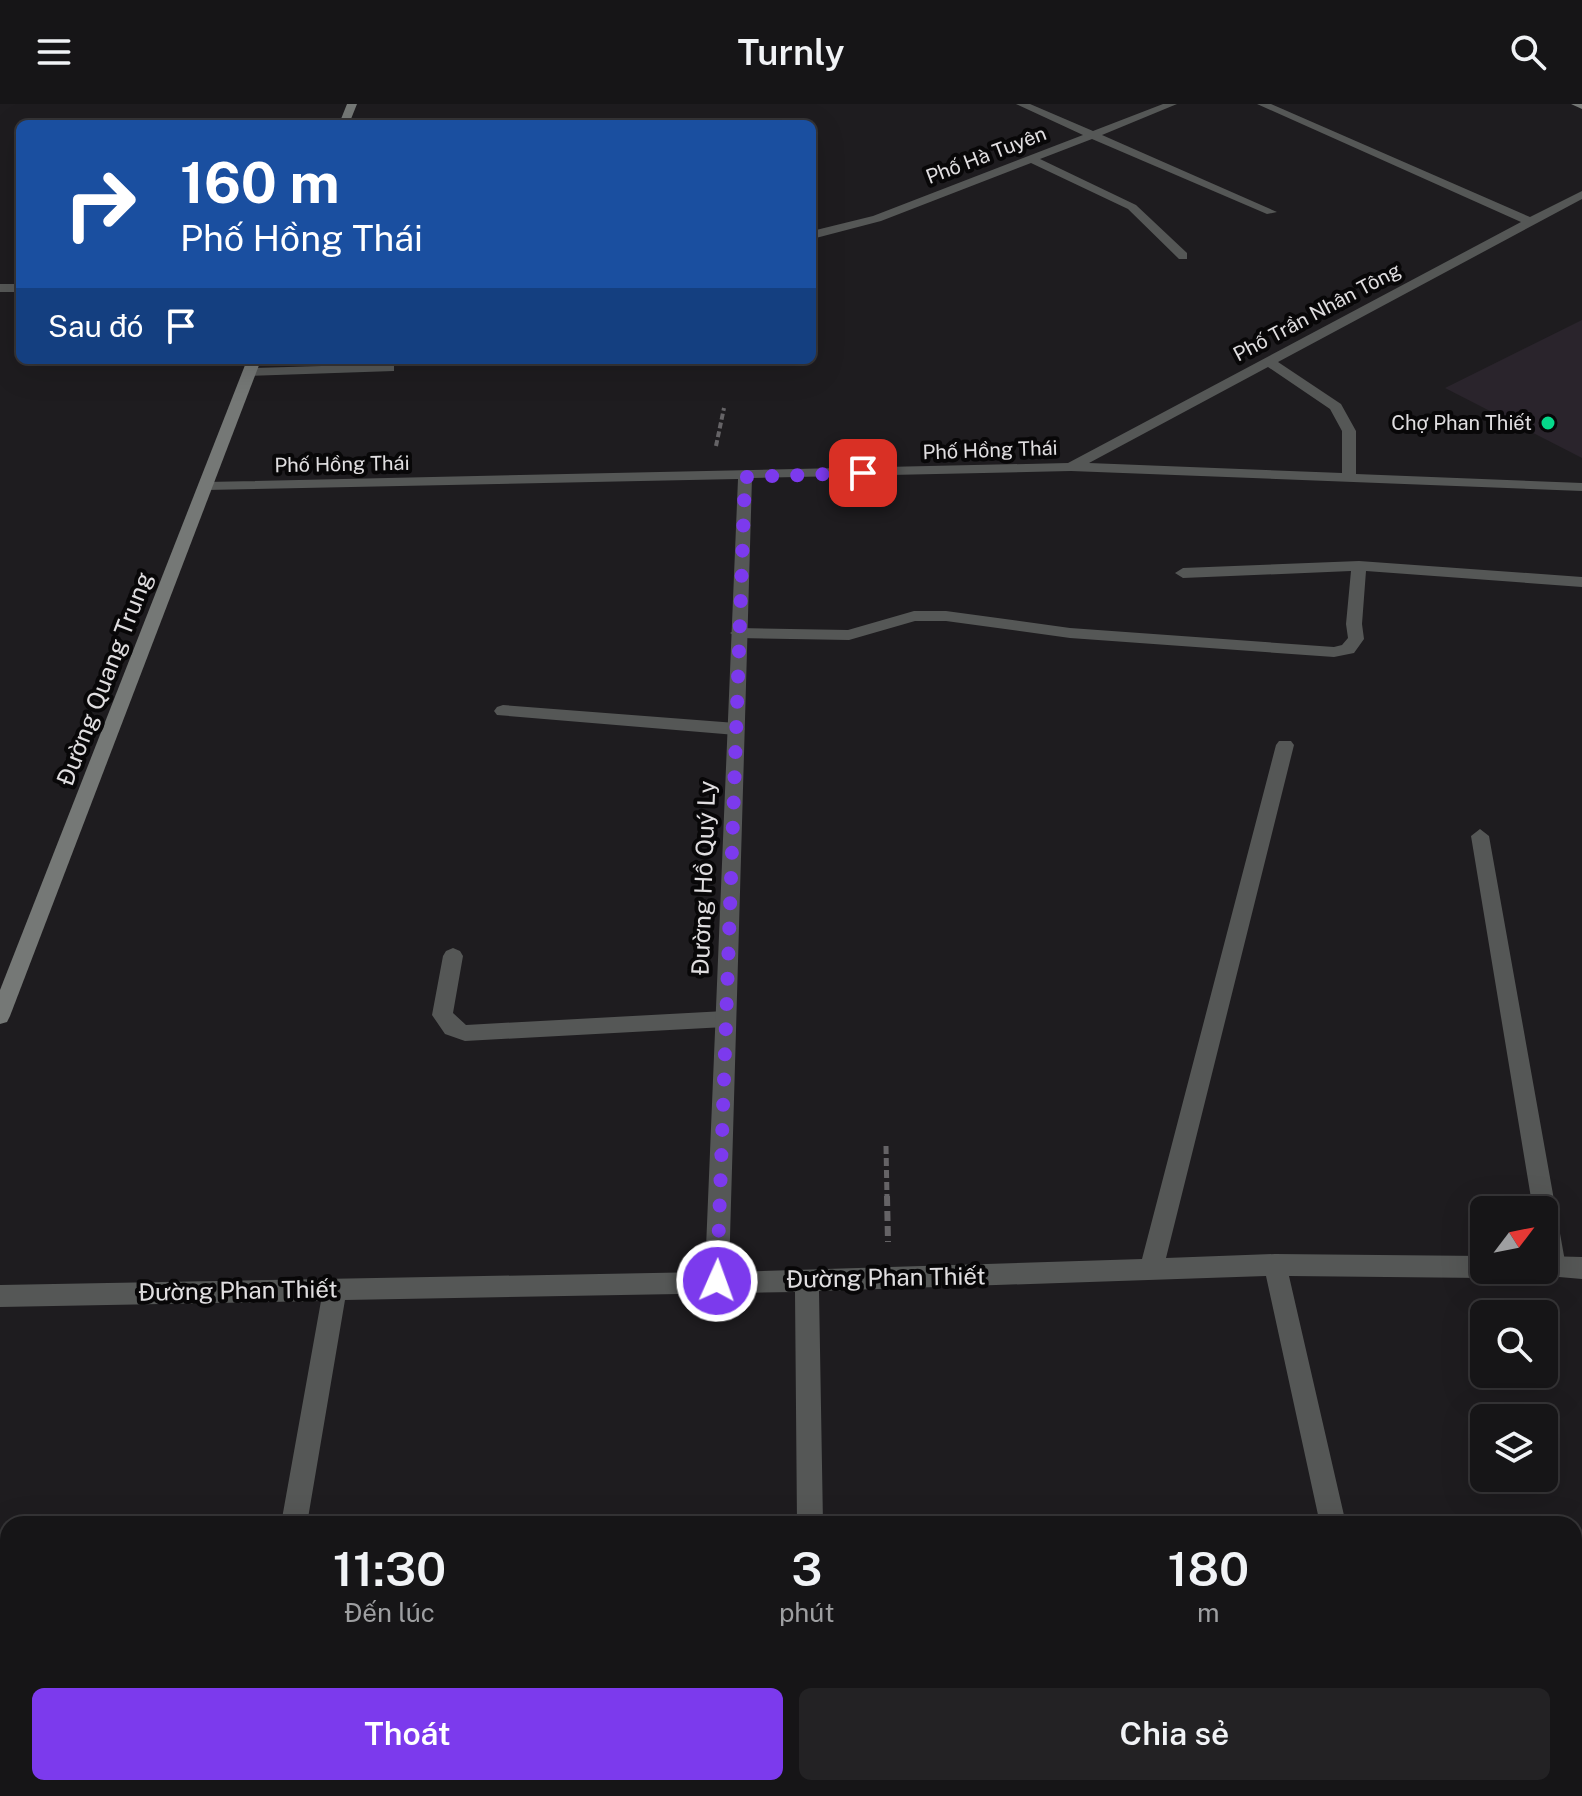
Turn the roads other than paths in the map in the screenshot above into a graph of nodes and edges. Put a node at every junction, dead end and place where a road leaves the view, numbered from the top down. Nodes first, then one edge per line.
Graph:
1 (1021, 104) edge
2 (1172, 104) edge
3 (1262, 104) edge
4 (1094, 134) junction
5 (1031, 159) junction
6 (1582, 194) edge
7 (1271, 212) dead end
8 (1531, 222) junction
9 (816, 234) edge
10 (1183, 256) dead end
11 (1267, 360) junction
12 (252, 366) edge
13 (389, 368) dead end
14 (1071, 467) junction
15 (745, 477) junction
16 (1349, 477) junction
17 (206, 486) junction
18 (1582, 487) edge
19 (1359, 566) junction
20 (1183, 573) dead end
21 (1582, 582) edge
22 (738, 633) junction
23 (503, 711) dead end
24 (736, 729) junction
25 (1285, 745) dead end
26 (1480, 836) dead end
27 (453, 956) dead end
28 (0, 1016) edge
29 (725, 1019) junction
30 (1538, 1196) edge
31 (1275, 1265) junction
32 (1470, 1267) edge
33 (1558, 1267) edge
34 (1582, 1268) edge
35 (1151, 1271) junction
36 (717, 1281) junction
37 (807, 1281) junction
38 (335, 1289) junction
39 (0, 1296) edge
40 (295, 1516) edge
41 (810, 1516) edge
42 (1331, 1516) edge

1 - 4 street
2 - 4 street, Phố Hà Tuyên
3 - 8 street
4 - 5 street, Phố Hà Tuyên
4 - 7 street
5 - 9 street, Phố Hà Tuyên
5 - 10 street
6 - 8 street, Phố Trần Nhân Tông
8 - 11 street, Phố Trần Nhân Tông
11 - 14 street, Phố Trần Nhân Tông
11 - 16 street
12 - 13 street
12 - 17 main road, Đường Quang Trung
14 - 15 street, Phố Hồng Thái
14 - 16 street, Phố Hồng Thái
15 - 17 street, Phố Hồng Thái
15 - 22 street, Đường Hồ Quý Ly
16 - 18 street, Phố Hồng Thái
17 - 28 main road, Đường Quang Trung
19 - 20 street
19 - 21 street
19 - 22 street
22 - 24 street, Đường Hồ Quý Ly
23 - 24 street
24 - 29 street, Đường Hồ Quý Ly
25 - 35 street
26 - 30 street
27 - 29 street
29 - 36 street, Đường Hồ Quý Ly
31 - 32 street, Đường Phan Thiết
31 - 35 street, Đường Phan Thiết
31 - 42 street
33 - 34 street
35 - 37 street, Đường Phan Thiết
36 - 37 street, Đường Phan Thiết
36 - 38 street, Đường Phan Thiết
37 - 41 street
38 - 39 street, Đường Phan Thiết
38 - 40 street

